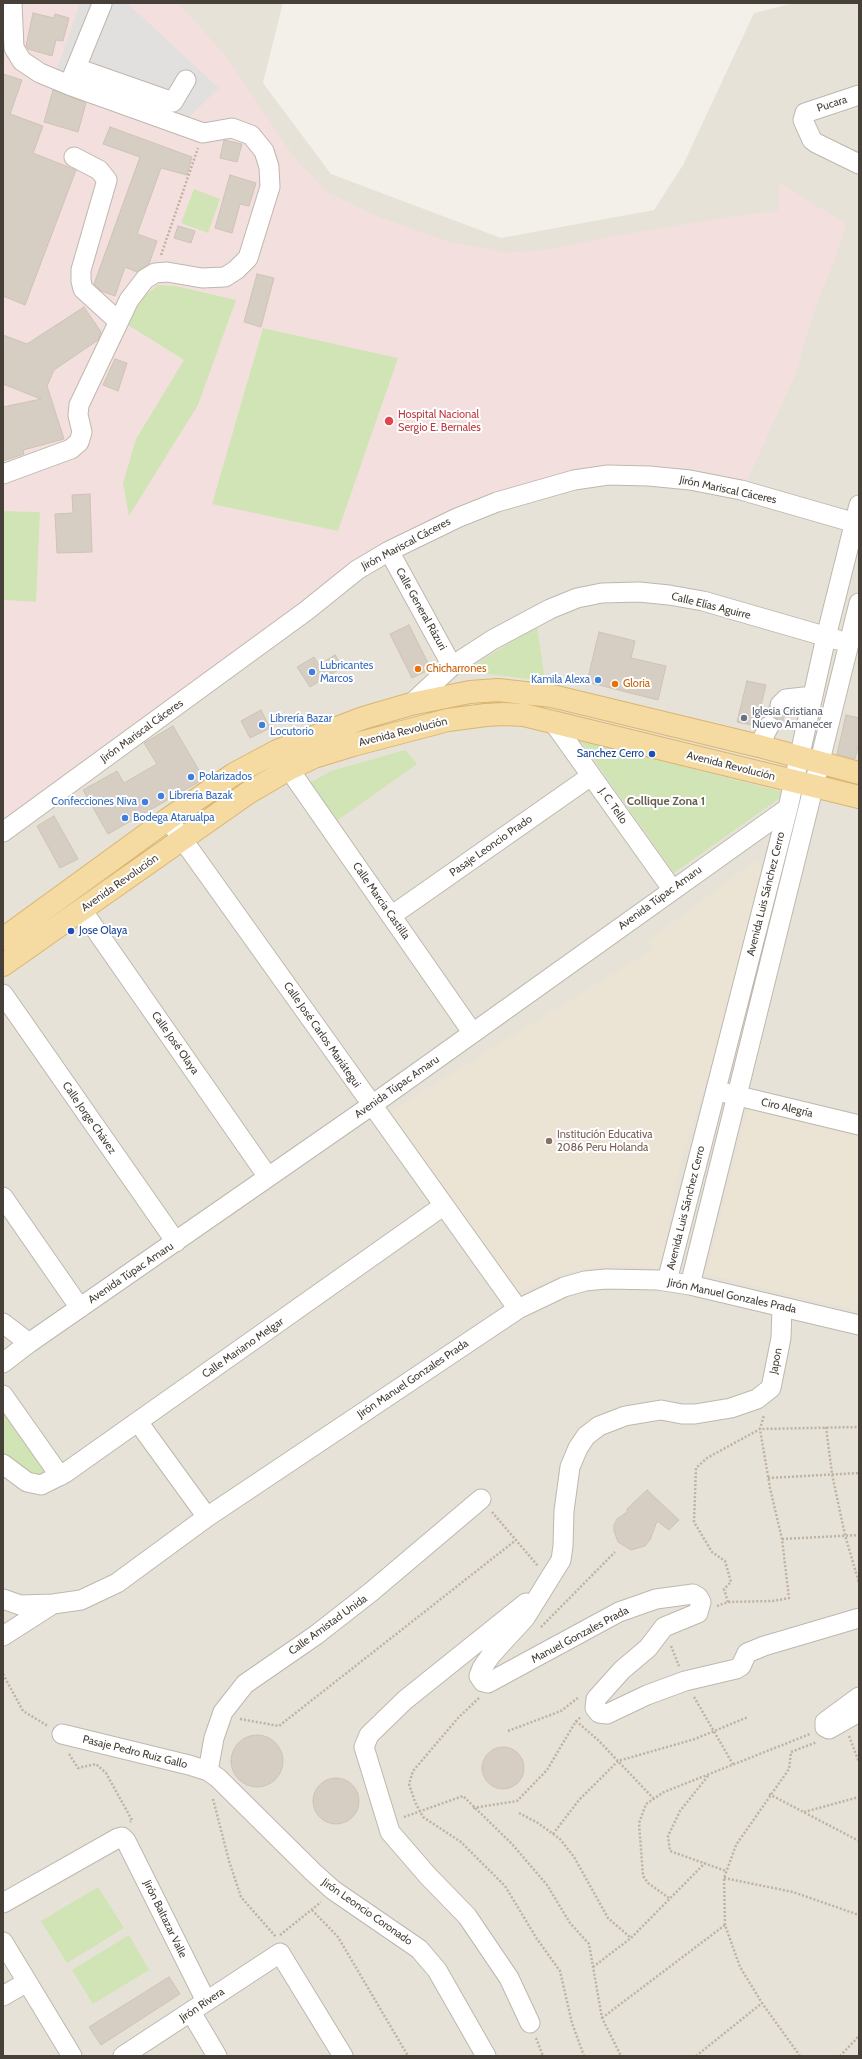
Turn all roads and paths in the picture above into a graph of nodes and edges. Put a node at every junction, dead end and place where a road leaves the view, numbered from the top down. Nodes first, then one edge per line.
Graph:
1 (12, 3) edge
2 (102, 4) dead end
3 (72, 76) junction
4 (186, 80) dead end
5 (859, 95) edge
6 (203, 133) junction
7 (74, 157) dead end
8 (859, 164) edge
9 (155, 273) junction
10 (118, 321) junction
11 (3, 474) edge
12 (859, 505) edge
13 (856, 524) edge
14 (389, 551) junction
15 (859, 603) edge
16 (826, 637) junction
17 (849, 643) junction
18 (452, 666) junction
19 (813, 696) junction
20 (411, 704) junction
21 (780, 705) tunnel mouth
22 (553, 722) junction
23 (769, 726) tunnel mouth
24 (759, 746) junction
25 (810, 760) junction
26 (289, 769) junction
27 (859, 773) edge
28 (591, 776) junction
29 (804, 784) junction
30 (859, 797) edge
31 (788, 808) junction
32 (168, 819) junction
33 (3, 832) edge
34 (182, 839) junction
35 (672, 889) junction
36 (82, 910) junction
37 (391, 916) junction
38 (3, 939) edge
39 (3, 965) edge
40 (3, 994) edge
41 (472, 1032) junction
42 (716, 1091) junction
43 (738, 1096) junction
44 (372, 1105) junction
45 (858, 1121) edge
46 (268, 1177) junction
47 (3, 1197) edge
48 (443, 1206) junction
49 (176, 1242) junction
50 (667, 1281) junction
51 (690, 1285) junction
52 (782, 1307) junction
53 (80, 1308) junction
54 (518, 1309) junction
55 (3, 1323) edge
56 (859, 1325) edge
57 (29, 1343) junction
58 (3, 1363) edge
59 (771, 1388) junction
60 (3, 1395) edge
61 (138, 1422) junction
62 (826, 1427) junction
63 (859, 1427) edge
64 (760, 1428) junction
65 (3, 1464) edge
66 (859, 1473) edge
67 (832, 1474) junction
68 (60, 1476) junction
69 (768, 1478) junction
70 (481, 1499) joint
71 (207, 1517) junction
72 (859, 1534) edge
73 (845, 1535) junction
74 (782, 1539) junction
75 (516, 1540) junction
76 (615, 1552) dead end
77 (859, 1583) edge
78 (545, 1585) junction
79 (3, 1599) edge
80 (728, 1602) junction
81 (54, 1604) junction
82 (698, 1613) junction
83 (859, 1618) edge
84 (538, 1630) dead end
85 (3, 1636) edge
86 (3, 1674) edge
87 (488, 1683) junction
88 (859, 1697) edge
89 (595, 1708) junction
90 (223, 1712) junction
91 (852, 1716) edge
92 (748, 1717) dead end
93 (576, 1721) junction
94 (62, 1734) junction
95 (822, 1734) junction
96 (618, 1761) junction
97 (859, 1762) edge
98 (208, 1771) junction
99 (708, 1776) junction
100 (769, 1794) junction
101 (859, 1797) edge
102 (654, 1799) junction
103 (473, 1808) junction
104 (420, 1811) junction
105 (804, 1812) junction
106 (518, 1813) dead end
107 (388, 1823) junction
108 (553, 1834) junction
109 (122, 1837) junction
110 (859, 1841) edge
111 (705, 1863) junction
112 (726, 1871) junction
113 (724, 1878) junction
114 (334, 1890) junction
115 (670, 1898) junction
116 (3, 1903) edge
117 (312, 1910) junction
118 (859, 1915) edge
119 (725, 1925) junction
120 (631, 1938) junction
121 (3, 1942) edge
122 (593, 1967) junction
123 (27, 1982) junction
124 (3, 1996) edge
125 (762, 2003) junction
126 (199, 2007) junction
127 (602, 2018) junction
128 (530, 2023) dead end
129 (859, 2036) edge
130 (72, 2056) edge
131 (123, 2056) edge
132 (217, 2056) edge
133 (343, 2056) edge
134 (408, 2056) edge
135 (486, 2056) edge
136 (584, 2056) edge
137 (621, 2056) edge
138 (696, 2056) edge
139 (800, 2056) edge
140 (840, 2056) edge

1 - 3 street
2 - 3 street
3 - 4 street
3 - 6 street
5 - 8 street, Pucara
6 - 9 path
6 - 9 street
7 - 10 street
9 - 10 street
10 - 11 street
12 - 13 street, Avenida Luis Sánchez Cerro
13 - 14 street, Jirón Mariscal Cáceres
13 - 16 street, Avenida Luis Sánchez Cerro
14 - 18 street, Calle General Rázuri
14 - 33 street, Jirón Mariscal Cáceres
15 - 17 street, Avenida Luis Sánchez Cerro
16 - 17 street, Calle Elías Aguirre
16 - 18 street, Calle Elías Aguirre
16 - 19 street, Avenida Luis Sánchez Cerro
17 - 25 street, Avenida Luis Sánchez Cerro
18 - 20 street, Calle Elías Aguirre
19 - 21 street
19 - 25 street, Avenida Luis Sánchez Cerro
20 - 24 main road, Avenida Revolución
20 - 32 main road, Avenida Revolución
22 - 26 main road, Avenida Revolución
22 - 28 street, J. C. Tello
22 - 29 main road, Avenida Revolución
23 - 24 street
24 - 25 main road, Avenida Revolución
25 - 27 main road, Avenida Revolución
25 - 29 street, Avenida Luis Sánchez Cerro
26 - 34 main road, Avenida Revolución
26 - 37 street, Calle Marcia Castilla
28 - 35 street, J. C. Tello
28 - 37 street, Pasaje Leoncio Prado
29 - 30 main road, Avenida Revolución
29 - 31 street, Avenida Luis Sánchez Cerro
29 - 43 street, Avenida Luis Sánchez Cerro
31 - 35 street, Avenida Túpac Amaru
31 - 42 street, Avenida Luis Sánchez Cerro
32 - 34 street, Calle José Carlos Mariátegui
32 - 38 main road, Avenida Revolución
34 - 36 main road, Avenida Revolución
34 - 44 street, Calle José Carlos Mariátegui
35 - 41 street, Avenida Túpac Amaru
36 - 39 main road, Avenida Revolución
36 - 46 street, Calle José Olaya
37 - 41 street, Calle Marcia Castilla
40 - 49 street, Calle Jorge Chávez
41 - 44 street, Avenida Túpac Amaru
42 - 43 street, Ciro Alegría
42 - 50 street, Avenida Luis Sánchez Cerro
43 - 45 street, Ciro Alegría
43 - 51 street, Avenida Luis Sánchez Cerro
44 - 46 street, Avenida Túpac Amaru
44 - 48 street, Calle José Carlos Mariátegui
46 - 49 street, Avenida Túpac Amaru
47 - 53 street
48 - 54 street, Calle José Carlos Mariátegui
48 - 61 street, Calle Mariano Melgar
49 - 53 street, Avenida Túpac Amaru
50 - 51 street, Jirón Manuel Gonzales Prada
50 - 54 street, Jirón Manuel Gonzales Prada
51 - 52 street, Jirón Manuel Gonzales Prada
52 - 56 street, Jirón Manuel Gonzales Prada
52 - 59 street, Japon
53 - 57 street, Avenida Túpac Amaru
54 - 71 street, Jirón Manuel Gonzales Prada
55 - 57 street
57 - 58 street, Avenida Túpac Amaru
59 - 64 path
59 - 78 street, Japon
60 - 68 street
61 - 68 street, Calle Mariano Melgar
61 - 71 street
62 - 63 path
62 - 64 path
62 - 67 path
64 - 69 path
64 - 80 path
65 - 68 street, Calle Mariano Melgar
66 - 67 path
67 - 69 path
67 - 73 path
69 - 74 path
70 - 75 path
70 - 90 street, Calle Amistad Unida
71 - 81 street, Jirón Manuel Gonzales Prada
72 - 73 path
73 - 74 path
73 - 77 path
74 - 80 path
75 - 78 path
75 - 90 path
76 - 84 path
78 - 87 street
78 - 107 street
79 - 81 street, Jirón Manuel Gonzales Prada
80 - 82 path
81 - 85 street
82 - 87 street, Manuel Gonzales Prada
82 - 89 street
83 - 89 street
86 - 94 path
87 - 104 path
88 - 95 street
89 - 93 path
90 - 98 street, Calle Amistad Unida
91 - 95 street
91 - 97 path
92 - 96 path
93 - 96 path
93 - 103 path
94 - 98 street, Pasaje Pedro Ruiz Gallo
94 - 109 path
95 - 99 path
95 - 100 path
96 - 102 path
96 - 108 path
98 - 114 street, Jirón Leoncio Coronado
98 - 117 path
99 - 102 path
99 - 111 path
100 - 105 path
100 - 112 path
101 - 105 path
102 - 115 path
103 - 104 path
103 - 122 path
104 - 107 path
104 - 136 path
105 - 110 path
106 - 108 path
107 - 128 street
108 - 120 path
109 - 116 street
109 - 126 street, Jirón Baltazar Valle
111 - 112 path
111 - 115 path
112 - 113 path
113 - 118 path
113 - 119 path
114 - 117 path
114 - 135 street, Jirón Leoncio Coronado
115 - 120 path
117 - 134 path
119 - 125 path
119 - 127 path
120 - 122 path
121 - 123 street
122 - 127 path
123 - 124 street
123 - 130 street
125 - 138 path
125 - 139 path
126 - 131 street, Jirón Rivera
126 - 132 street, Jirón Baltazar Valle
126 - 133 street, Jirón Rivera
127 - 137 path
129 - 140 path

